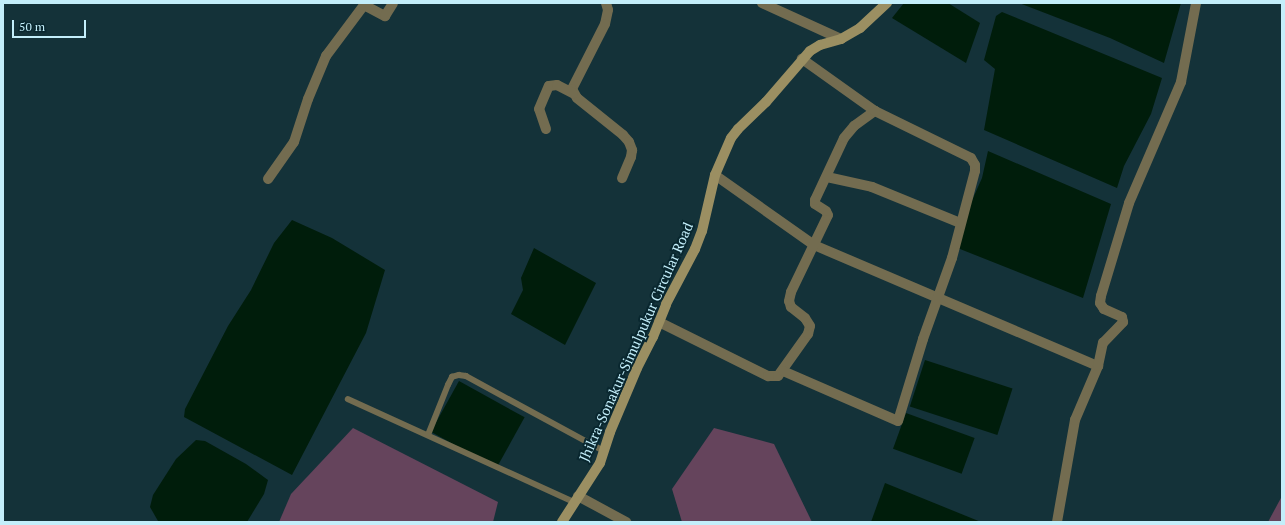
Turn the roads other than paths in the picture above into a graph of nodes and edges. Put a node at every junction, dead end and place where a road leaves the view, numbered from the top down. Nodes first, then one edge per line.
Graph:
1 (393, 3) edge
2 (606, 3) edge
3 (762, 3) edge
4 (887, 3) edge
5 (1196, 3) edge
6 (841, 39) junction
7 (802, 59) junction
8 (573, 93) junction
9 (875, 111) junction
10 (546, 129) dead end
11 (715, 175) junction
12 (827, 177) junction
13 (622, 178) dead end
14 (268, 179) dead end
15 (960, 223) junction
16 (814, 245) junction
17 (937, 299) junction
18 (659, 322) junction
19 (1098, 366) junction
20 (783, 371) junction
21 (348, 399) dead end
22 (428, 435) junction
23 (604, 451) junction
24 (576, 499) junction
25 (562, 522) edge
26 (626, 522) edge
27 (1057, 522) edge

1 - 14 street
2 - 8 street
3 - 6 street
4 - 6 street, Jhikra-Sonakur-Simulpukur Circular Road
5 - 19 street
6 - 7 street, Jhikra-Sonakur-Simulpukur Circular Road
7 - 9 street
7 - 11 street, Jhikra-Sonakur-Simulpukur Circular Road
8 - 10 street
8 - 13 street
9 - 12 street
9 - 15 street
11 - 16 street
11 - 18 street, Jhikra-Sonakur-Simulpukur Circular Road
12 - 15 street
12 - 16 street
15 - 17 street
16 - 17 street
16 - 20 street
17 - 19 street
17 - 20 street
18 - 20 street
18 - 23 street, Jhikra-Sonakur-Simulpukur Circular Road
19 - 27 street
21 - 22 lane
22 - 23 lane
22 - 24 lane
23 - 24 street, Jhikra-Sonakur-Simulpukur Circular Road
24 - 25 street, Jhikra-Sonakur-Simulpukur Circular Road
24 - 26 street

